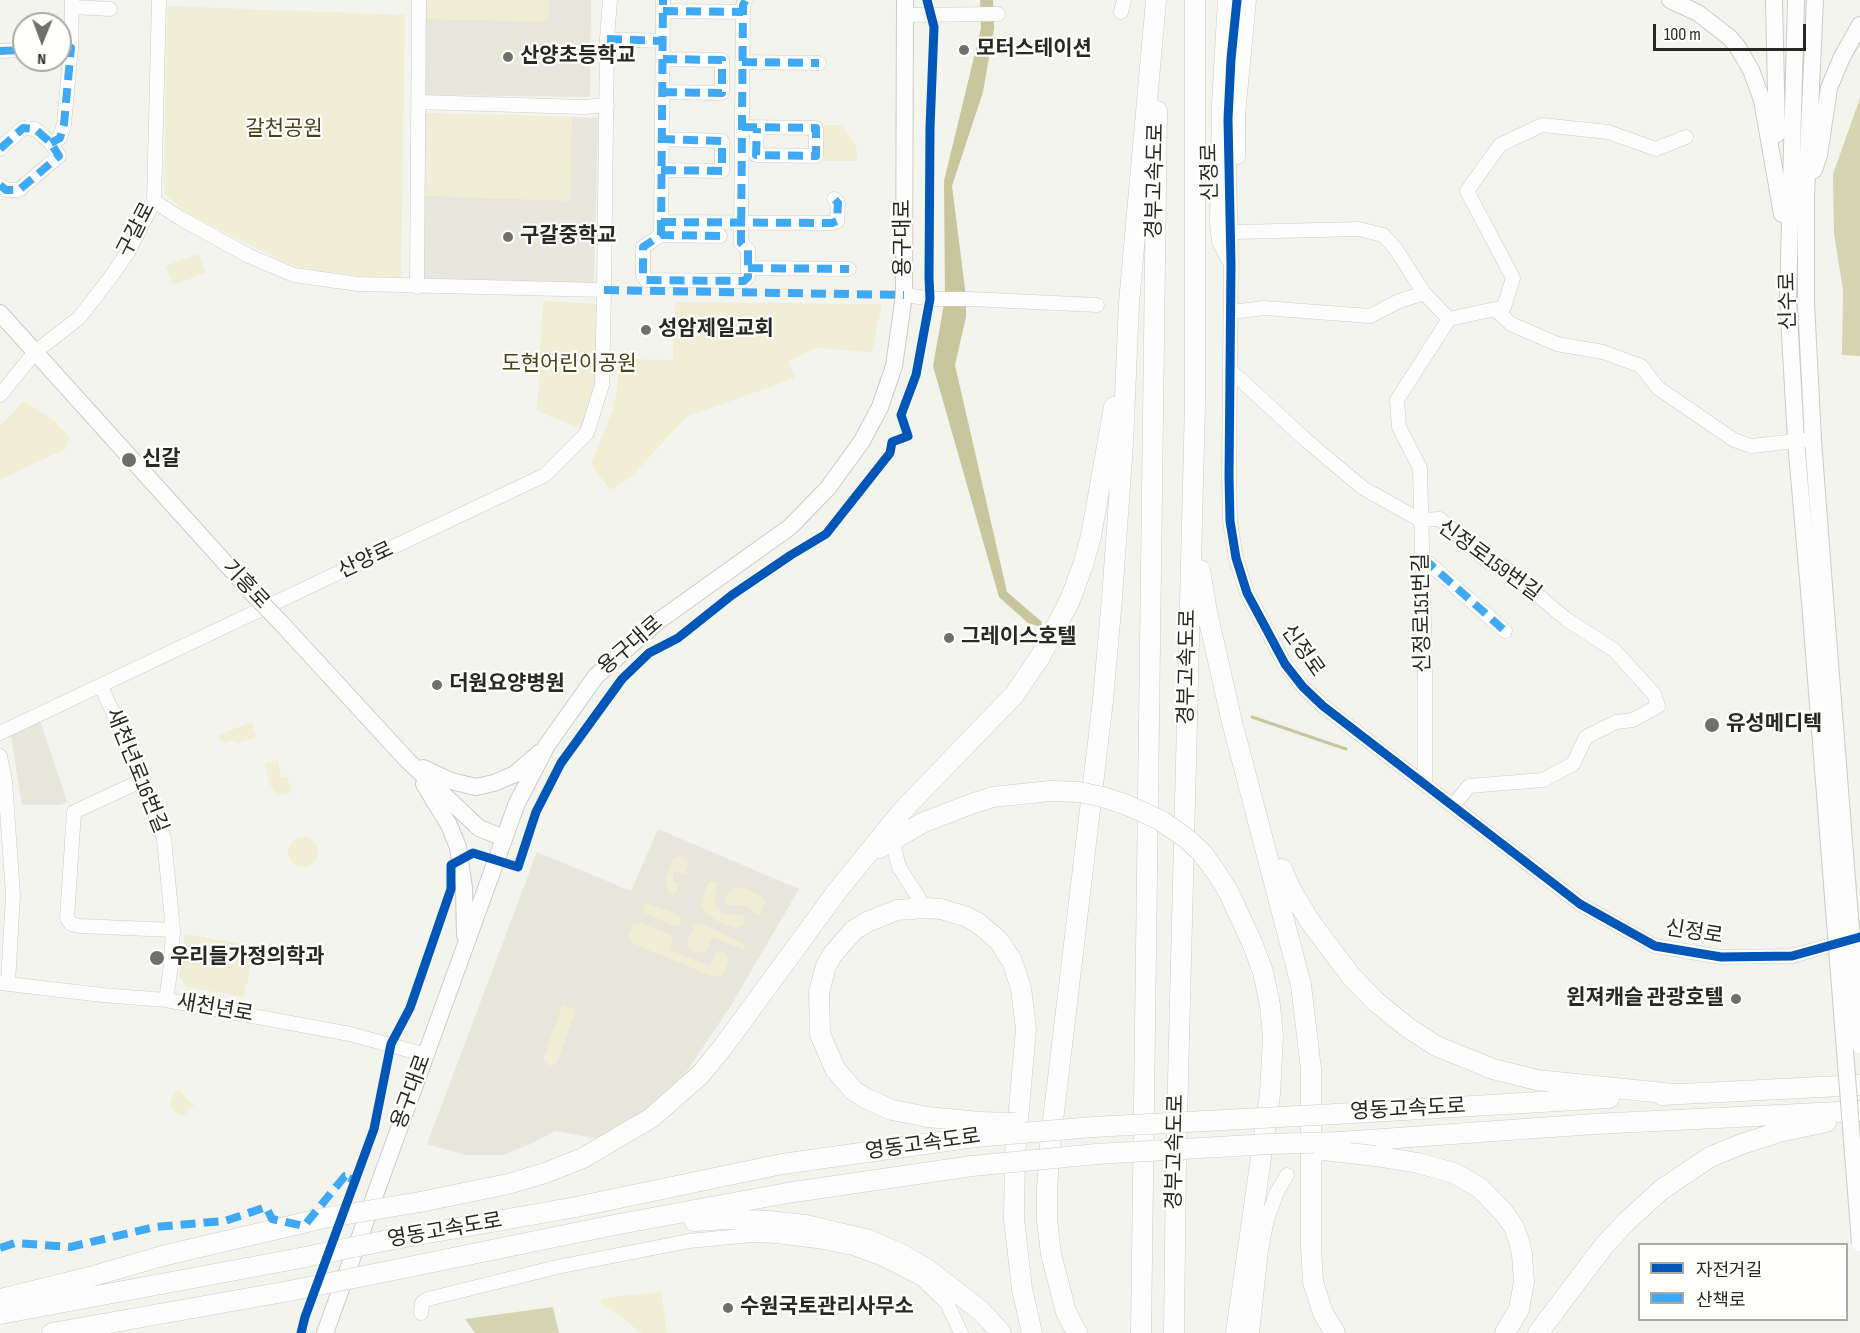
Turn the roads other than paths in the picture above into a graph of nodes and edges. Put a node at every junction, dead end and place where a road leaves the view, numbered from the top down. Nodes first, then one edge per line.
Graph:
1 (159, 0) edge
2 (419, 0) edge
3 (610, 0) edge
4 (1157, 0) edge
5 (1195, 0) edge
6 (1226, 0) edge
7 (1237, 0) edge
8 (1249, 0) edge
9 (1670, 0) edge
10 (1774, 0) edge
11 (1796, 0) edge
12 (1815, 0) edge
13 (72, 3) edge
14 (663, 6) edge
15 (744, 6) edge
16 (905, 7) edge
17 (110, 9) dead end
18 (999, 14) dead end
19 (1860, 25) edge
20 (608, 39) junction
21 (663, 41) junction
22 (663, 59) junction
23 (742, 62) junction
24 (819, 63) dead end
25 (65, 72) edge
26 (662, 92) junction
27 (418, 102) junction
28 (607, 105) junction
29 (742, 128) junction
30 (757, 128) junction
31 (1686, 137) dead end
32 (662, 140) junction
33 (51, 143) junction
34 (0, 149) edge
35 (661, 170) junction
36 (0, 186) edge
37 (1806, 197) junction
38 (834, 199) dead end
39 (1780, 199) junction
40 (154, 201) junction
41 (741, 222) junction
42 (661, 228) junction
43 (1237, 232) junction
44 (720, 236) dead end
45 (1231, 264) junction
46 (748, 268) junction
47 (849, 269) dead end
48 (417, 287) junction
49 (604, 290) junction
50 (1424, 292) junction
51 (904, 295) junction
52 (1788, 298) junction
53 (1129, 303) junction
54 (1096, 305) dead end
55 (1496, 309) junction
56 (1231, 312) junction
57 (0, 313) edge
58 (1449, 319) junction
59 (35, 352) junction
60 (1230, 370) junction
61 (0, 395) edge
62 (1804, 441) junction
63 (1193, 472) junction
64 (1420, 520) junction
65 (1423, 558) junction
66 (1818, 601) junction
67 (1505, 631) dead end
68 (101, 686) junction
69 (0, 733) edge
70 (547, 745) junction
71 (0, 756) edge
72 (408, 761) junction
73 (143, 780) junction
74 (1249, 783) junction
75 (1425, 784) junction
76 (1453, 806) junction
77 (504, 838) junction
78 (892, 840) junction
79 (838, 890) junction
80 (925, 908) junction
81 (173, 930) junction
82 (1860, 937) edge
83 (464, 948) junction
84 (4, 983) edge
85 (166, 1000) junction
86 (1860, 1045) edge
87 (426, 1055) junction
88 (1860, 1085) edge
89 (1674, 1094) junction
90 (1860, 1111) edge
91 (1860, 1116) edge
92 (977, 1129) junction
93 (1270, 1144) junction
94 (1287, 1175) dead end
95 (614, 1225) junction
96 (1860, 1243) edge
97 (0, 1299) edge
98 (421, 1313) dead end
99 (0, 1314) edge
100 (52, 1333) edge
101 (325, 1333) edge
102 (961, 1333) edge
103 (1001, 1333) edge
104 (1032, 1333) edge
105 (1077, 1333) edge
106 (1141, 1333) edge
107 (1174, 1333) edge
108 (1236, 1333) edge
109 (1252, 1333) edge
110 (1335, 1333) edge
111 (1505, 1333) edge
112 (1538, 1333) edge

1 - 40 street, 구갈로
2 - 27 street
3 - 20 street, 산양로
4 - 53 highway
4 - 106 highway, 경부고속도로
5 - 63 highway, 경부고속도로
6 - 45 street
7 - 45 street, 신정로
8 - 43 street
9 - 39 main road
10 - 39 main road
11 - 52 main road, 신수로
12 - 37 main road, 신수로
13 - 17 street
14 - 15 street
14 - 21 street
15 - 23 street
16 - 18 street
16 - 51 main road, 용구대로
19 - 37 main road
20 - 21 street
20 - 28 street, 산양로
21 - 22 street
22 - 26 street
22 - 26 street
23 - 24 street
23 - 29 street
25 - 33 street
26 - 32 street
27 - 28 street
27 - 48 street
28 - 49 street, 산양로
29 - 30 street
29 - 41 street
30 - 30 street
31 - 55 street
32 - 35 street
32 - 35 street
33 - 34 street
33 - 36 street
35 - 42 street
37 - 62 main road, 신수로
38 - 41 street
39 - 52 main road
40 - 48 street
40 - 59 street, 구갈로
41 - 42 street
41 - 46 street
42 - 44 street
42 - 46 street
43 - 45 street
43 - 50 street
45 - 56 street, 신정로
46 - 47 street
48 - 49 street
49 - 68 street, 산양로
50 - 56 street
50 - 58 street
51 - 54 street
51 - 70 main road, 용구대로
52 - 62 main road, 신수로
53 - 79 highway
53 - 105 highway
55 - 58 street
55 - 62 street
56 - 60 street, 신정로
57 - 59 main road, 기흥로
58 - 64 street, 신정로151번길
59 - 61 street, 구갈로
59 - 72 main road, 기흥로, bridge
60 - 64 street, 신정로159번길
60 - 75 street, 신정로
62 - 66 main road, 신수로
63 - 74 highway
63 - 107 highway, 경부고속도로
64 - 65 street, 신정로151번길
64 - 76 street, 신정로159번길
65 - 67 street
65 - 75 street, 신정로151번길
66 - 86 main road, bridge
66 - 96 main road, bridge
68 - 69 street, 산양로
68 - 73 street, 새천년로16번길
70 - 72 main road
70 - 77 main road, 용구대로
71 - 84 street
72 - 77 main road, 기흥로
72 - 83 main road
73 - 81 street, 새천년로16번길
73 - 81 street
74 - 89 highway
74 - 110 highway
75 - 76 street, 신정로
76 - 82 street, 신정로
77 - 83 main road, 용구대로
78 - 79 highway
78 - 80 street
78 - 108 highway, bridge
79 - 97 highway, bridge
80 - 92 highway
80 - 104 highway
81 - 85 street, 새천년로16번길
83 - 87 main road, 용구대로
84 - 85 street, 새천년로
85 - 87 street, 새천년로
87 - 101 main road, 용구대로
88 - 89 highway, 영동고속도로
89 - 92 highway, 영동고속도로, bridge
90 - 93 highway, 영동고속도로, bridge
91 - 112 highway
92 - 99 highway, 영동고속도로, bridge
93 - 95 highway, 영동고속도로, bridge
93 - 111 highway, bridge
94 - 109 street
95 - 100 highway, 영동고속도로, bridge
95 - 103 highway
98 - 102 street

